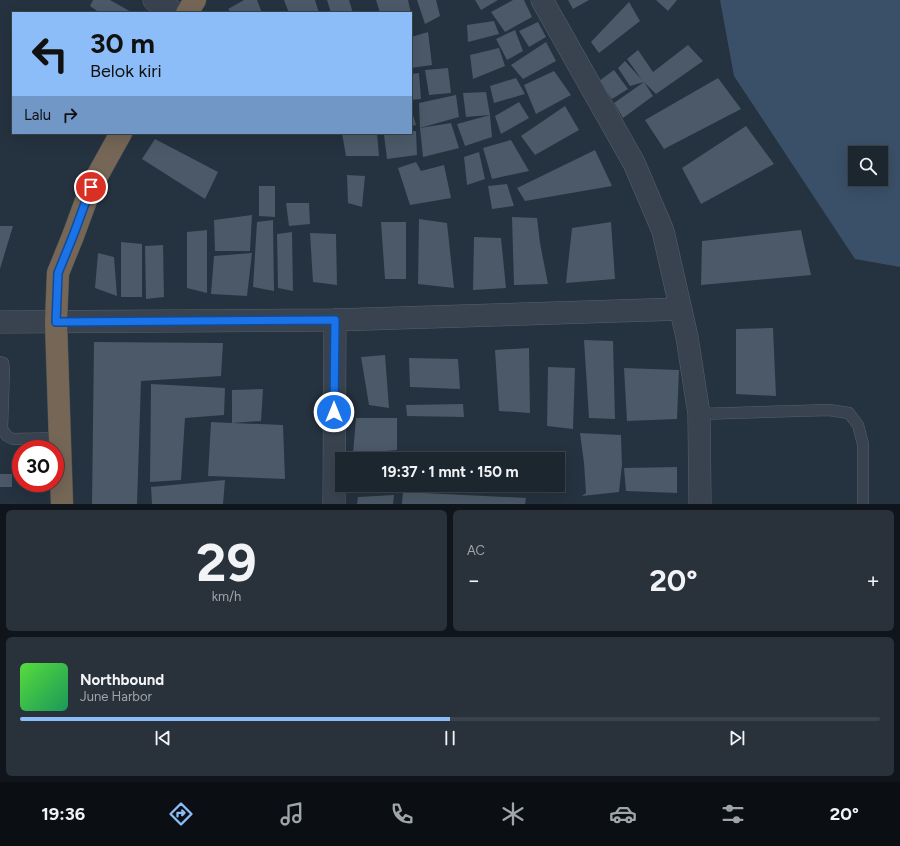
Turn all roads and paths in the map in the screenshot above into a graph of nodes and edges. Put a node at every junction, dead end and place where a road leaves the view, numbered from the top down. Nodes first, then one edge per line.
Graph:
1 (154, 0) edge
2 (195, 0) edge
3 (542, 0) edge
4 (174, 12) edge
5 (188, 12) edge
6 (120, 134) edge
7 (680, 309) junction
8 (335, 320) junction
9 (0, 322) edge
10 (56, 322) junction
11 (0, 362) edge
12 (699, 414) junction
13 (60, 438) junction
14 (62, 504) edge
15 (334, 504) edge
16 (700, 504) edge
17 (863, 504) edge

1 - 4 street
2 - 5 highway
3 - 7 street
6 - 10 highway
7 - 8 street
7 - 12 street
8 - 10 street
8 - 15 street
9 - 10 street
10 - 13 highway
11 - 13 lane
12 - 16 street
12 - 17 lane
13 - 14 highway

